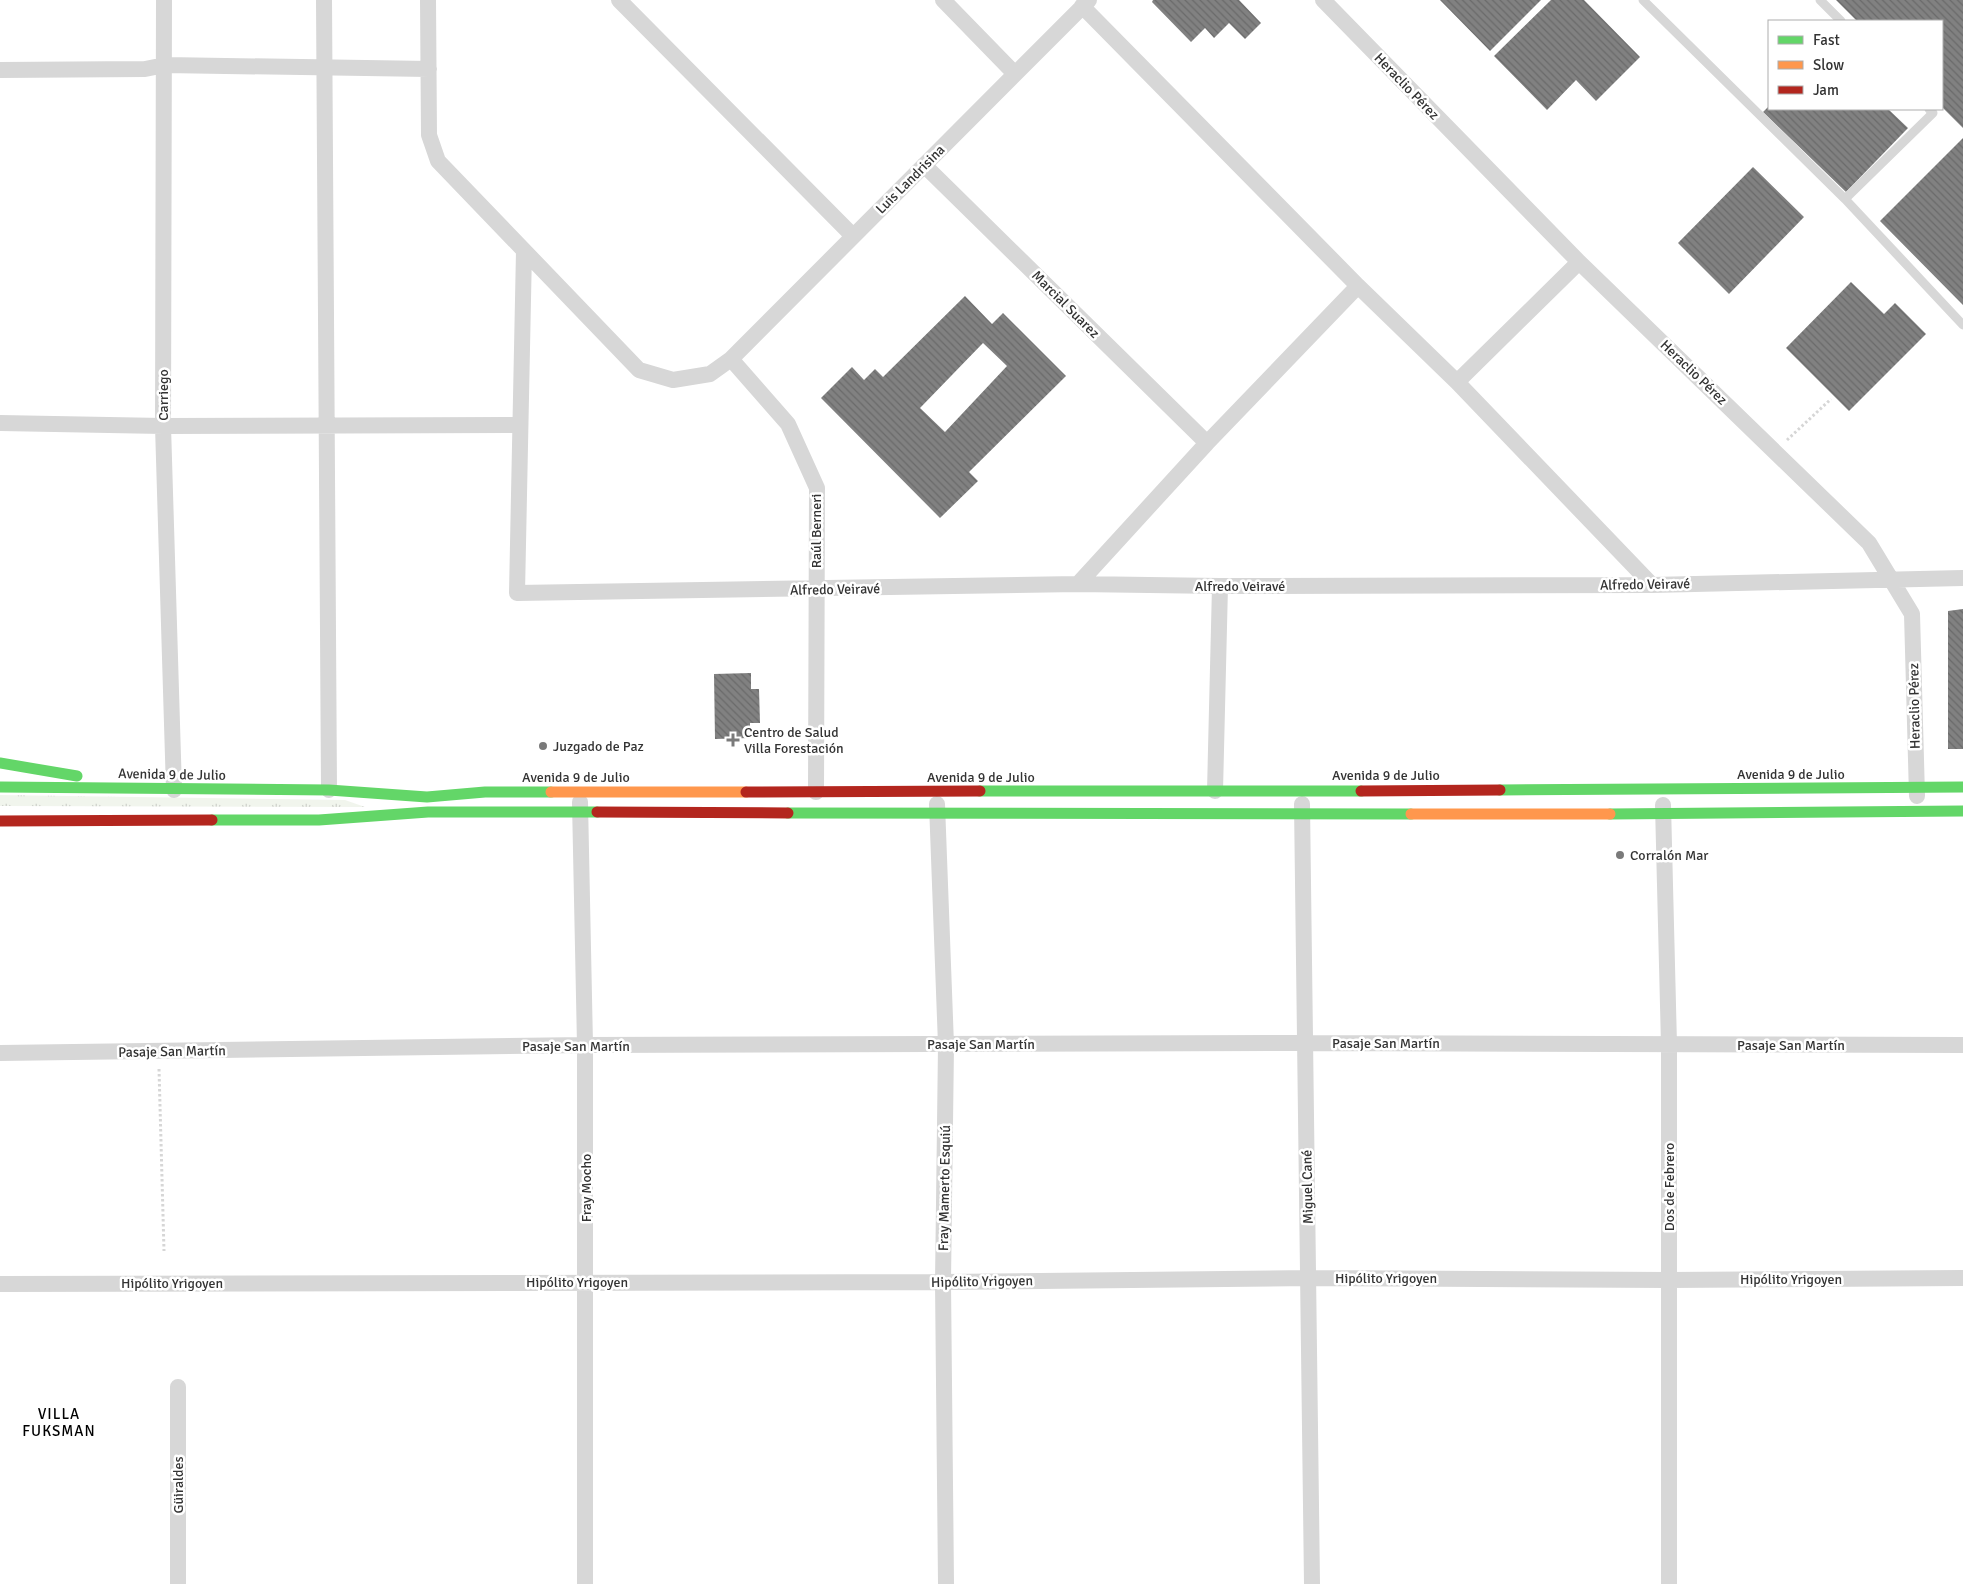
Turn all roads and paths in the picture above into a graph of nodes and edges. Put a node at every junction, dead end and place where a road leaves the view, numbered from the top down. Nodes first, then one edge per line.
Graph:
1 (164, 0) edge
2 (324, 0) edge
3 (428, 0) edge
4 (619, 0) edge
5 (943, 0) edge
6 (1323, 0) edge
7 (1643, 0) edge
8 (1820, 0) edge
9 (1086, 3) edge
10 (1840, 20) edge
11 (165, 65) junction
12 (324, 66) junction
13 (429, 69) junction
14 (0, 70) edge
15 (1015, 74) junction
16 (1929, 110) edge
17 (924, 165) junction
18 (1845, 199) junction
19 (853, 236) junction
20 (524, 251) junction
21 (1580, 262) junction
22 (1358, 286) junction
23 (1963, 325) edge
24 (731, 359) junction
25 (1457, 382) junction
26 (1831, 399) dead end
27 (0, 423) edge
28 (326, 424) junction
29 (520, 425) junction
30 (163, 426) junction
31 (1207, 443) junction
32 (1776, 451) junction
33 (1963, 578) edge
34 (1892, 580) junction
35 (1078, 584) junction
36 (1652, 585) junction
37 (1220, 586) junction
38 (817, 589) junction
39 (0, 763) edge
40 (0, 787) edge
41 (1963, 787) edge
42 (155, 788) junction
43 (1917, 788) junction
44 (174, 790) junction
45 (330, 790) junction
46 (1215, 790) junction
47 (1301, 790) junction
48 (1664, 790) junction
49 (580, 792) junction
50 (816, 792) junction
51 (937, 792) junction
52 (1963, 810) edge
53 (1917, 811) junction
54 (1302, 812) junction
55 (580, 813) junction
56 (1663, 813) junction
57 (937, 814) junction
58 (0, 821) edge
59 (1305, 1043) junction
60 (585, 1045) junction
61 (946, 1045) junction
62 (1669, 1045) junction
63 (1963, 1045) edge
64 (159, 1051) junction
65 (0, 1053) edge
66 (164, 1251) dead end
67 (1309, 1278) junction
68 (1963, 1278) edge
69 (1669, 1280) junction
70 (586, 1282) junction
71 (943, 1282) junction
72 (0, 1284) edge
73 (178, 1387) dead end
74 (178, 1584) edge
75 (585, 1584) edge
76 (946, 1584) edge
77 (1312, 1584) edge
78 (1669, 1584) edge

1 - 11 street, Carriego
2 - 12 street
3 - 13 street, Luis Landrisina
4 - 19 street
5 - 15 street
6 - 21 street, Heraclio Pérez
7 - 18 lane
8 - 10 lane
9 - 15 street, Luis Landrisina
9 - 22 street
11 - 12 street
11 - 14 street
11 - 30 street, Carriego
12 - 13 street
12 - 28 street
13 - 20 street, Luis Landrisina
15 - 17 street, Luis Landrisina
16 - 18 lane
17 - 19 street, Luis Landrisina
17 - 31 street, Marcial Suarez
18 - 23 lane
19 - 24 street, Luis Landrisina
20 - 24 street, Luis Landrisina
20 - 29 street
21 - 25 street
21 - 32 street, Heraclio Pérez
22 - 25 street
22 - 31 street
24 - 38 street, Raúl Berneri
25 - 36 street
26 - 32 path
27 - 30 street
28 - 29 street
28 - 30 street
28 - 45 street
29 - 38 street, Alfredo Veiravé
30 - 44 street, Carriego
31 - 35 street
32 - 34 street, Heraclio Pérez
33 - 34 street, Alfredo Veiravé
34 - 36 street, Alfredo Veiravé
34 - 43 street, Heraclio Pérez
35 - 37 street, Alfredo Veiravé
35 - 38 street, Alfredo Veiravé
36 - 37 street, Alfredo Veiravé
37 - 46 street
38 - 50 street, Raúl Berneri
39 - 42 main road
40 - 42 main road, Avenida 9 de Julio
41 - 43 main road, Avenida 9 de Julio
42 - 44 main road, Avenida 9 de Julio
43 - 48 main road, Avenida 9 de Julio
43 - 53 street, Heraclio Pérez
44 - 45 main road, Avenida 9 de Julio
45 - 49 main road, Avenida 9 de Julio
46 - 47 main road, Avenida 9 de Julio
46 - 51 main road, Avenida 9 de Julio
47 - 48 main road, Avenida 9 de Julio
47 - 54 street, Miguel Cané
48 - 56 street, Dos de Febrero
49 - 50 main road, Avenida 9 de Julio
49 - 55 street, Fray Mocho
50 - 51 main road, Avenida 9 de Julio
51 - 57 street, Fray Mamerto Esquiú
52 - 53 main road
53 - 56 main road
54 - 56 main road
54 - 57 main road
54 - 59 street, Miguel Cané
55 - 57 main road
55 - 58 main road
55 - 60 street, Fray Mocho
56 - 62 street, Dos de Febrero
57 - 61 street, Fray Mamerto Esquiú
59 - 61 street, Pasaje San Martín
59 - 62 street, Pasaje San Martín
59 - 67 street, Miguel Cané
60 - 61 street, Pasaje San Martín
60 - 64 street, Pasaje San Martín
60 - 70 street, Fray Mocho
61 - 71 street, Fray Mamerto Esquiú
62 - 63 street, Pasaje San Martín
62 - 69 street, Dos de Febrero
64 - 65 street, Pasaje San Martín
64 - 66 path
67 - 69 street, Hipólito Yrigoyen
67 - 71 street, Hipólito Yrigoyen
67 - 77 street, Miguel Cané
68 - 69 street, Hipólito Yrigoyen
69 - 78 street, Dos de Febrero
70 - 71 street, Hipólito Yrigoyen
70 - 72 street, Hipólito Yrigoyen
70 - 75 street, Fray Mocho
71 - 76 street, Fray Mamerto Esquiú
73 - 74 street, Güiraldes

